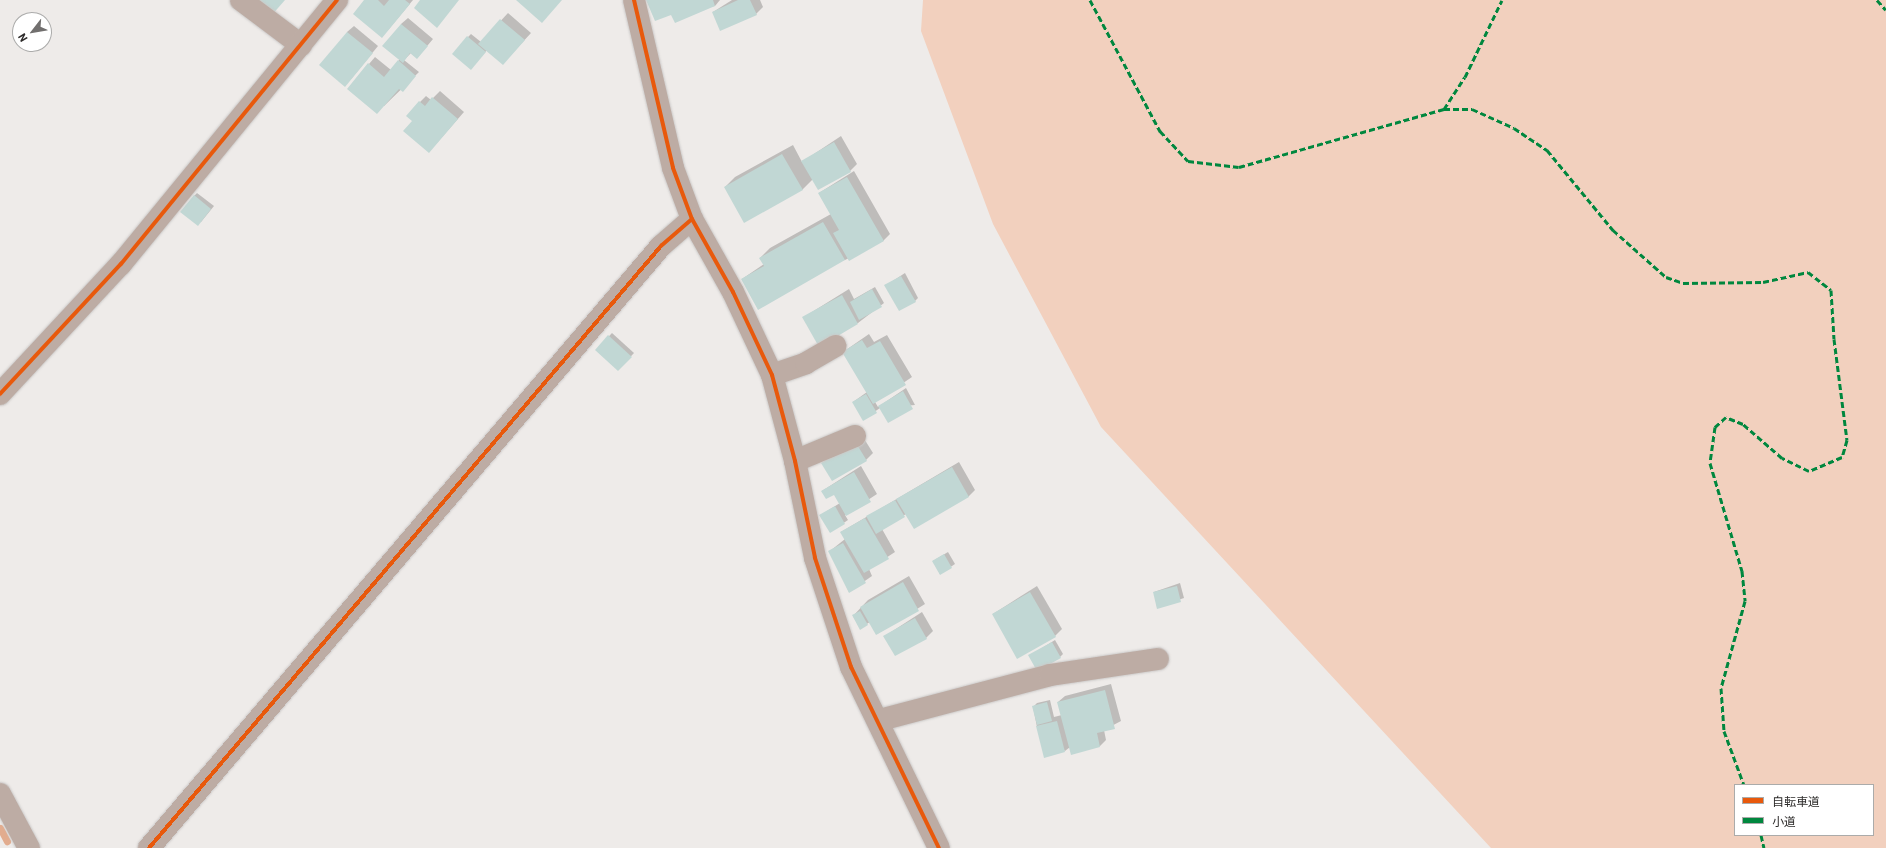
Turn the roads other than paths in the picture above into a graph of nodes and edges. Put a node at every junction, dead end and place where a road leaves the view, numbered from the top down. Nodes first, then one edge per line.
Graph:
1 (241, 0) edge
2 (337, 0) edge
3 (634, 0) edge
4 (301, 45) junction
5 (692, 219) junction
6 (836, 346) dead end
7 (772, 375) junction
8 (0, 394) edge
9 (855, 436) dead end
10 (795, 461) junction
11 (1158, 659) dead end
12 (880, 720) junction
13 (0, 794) edge
14 (29, 848) edge
15 (149, 848) edge
16 (939, 848) edge

1 - 4 street
2 - 4 street
3 - 5 street
4 - 8 street
5 - 7 street
5 - 15 street
6 - 7 street
7 - 10 street
9 - 10 street
10 - 12 street
11 - 12 street
12 - 16 street
13 - 14 street

